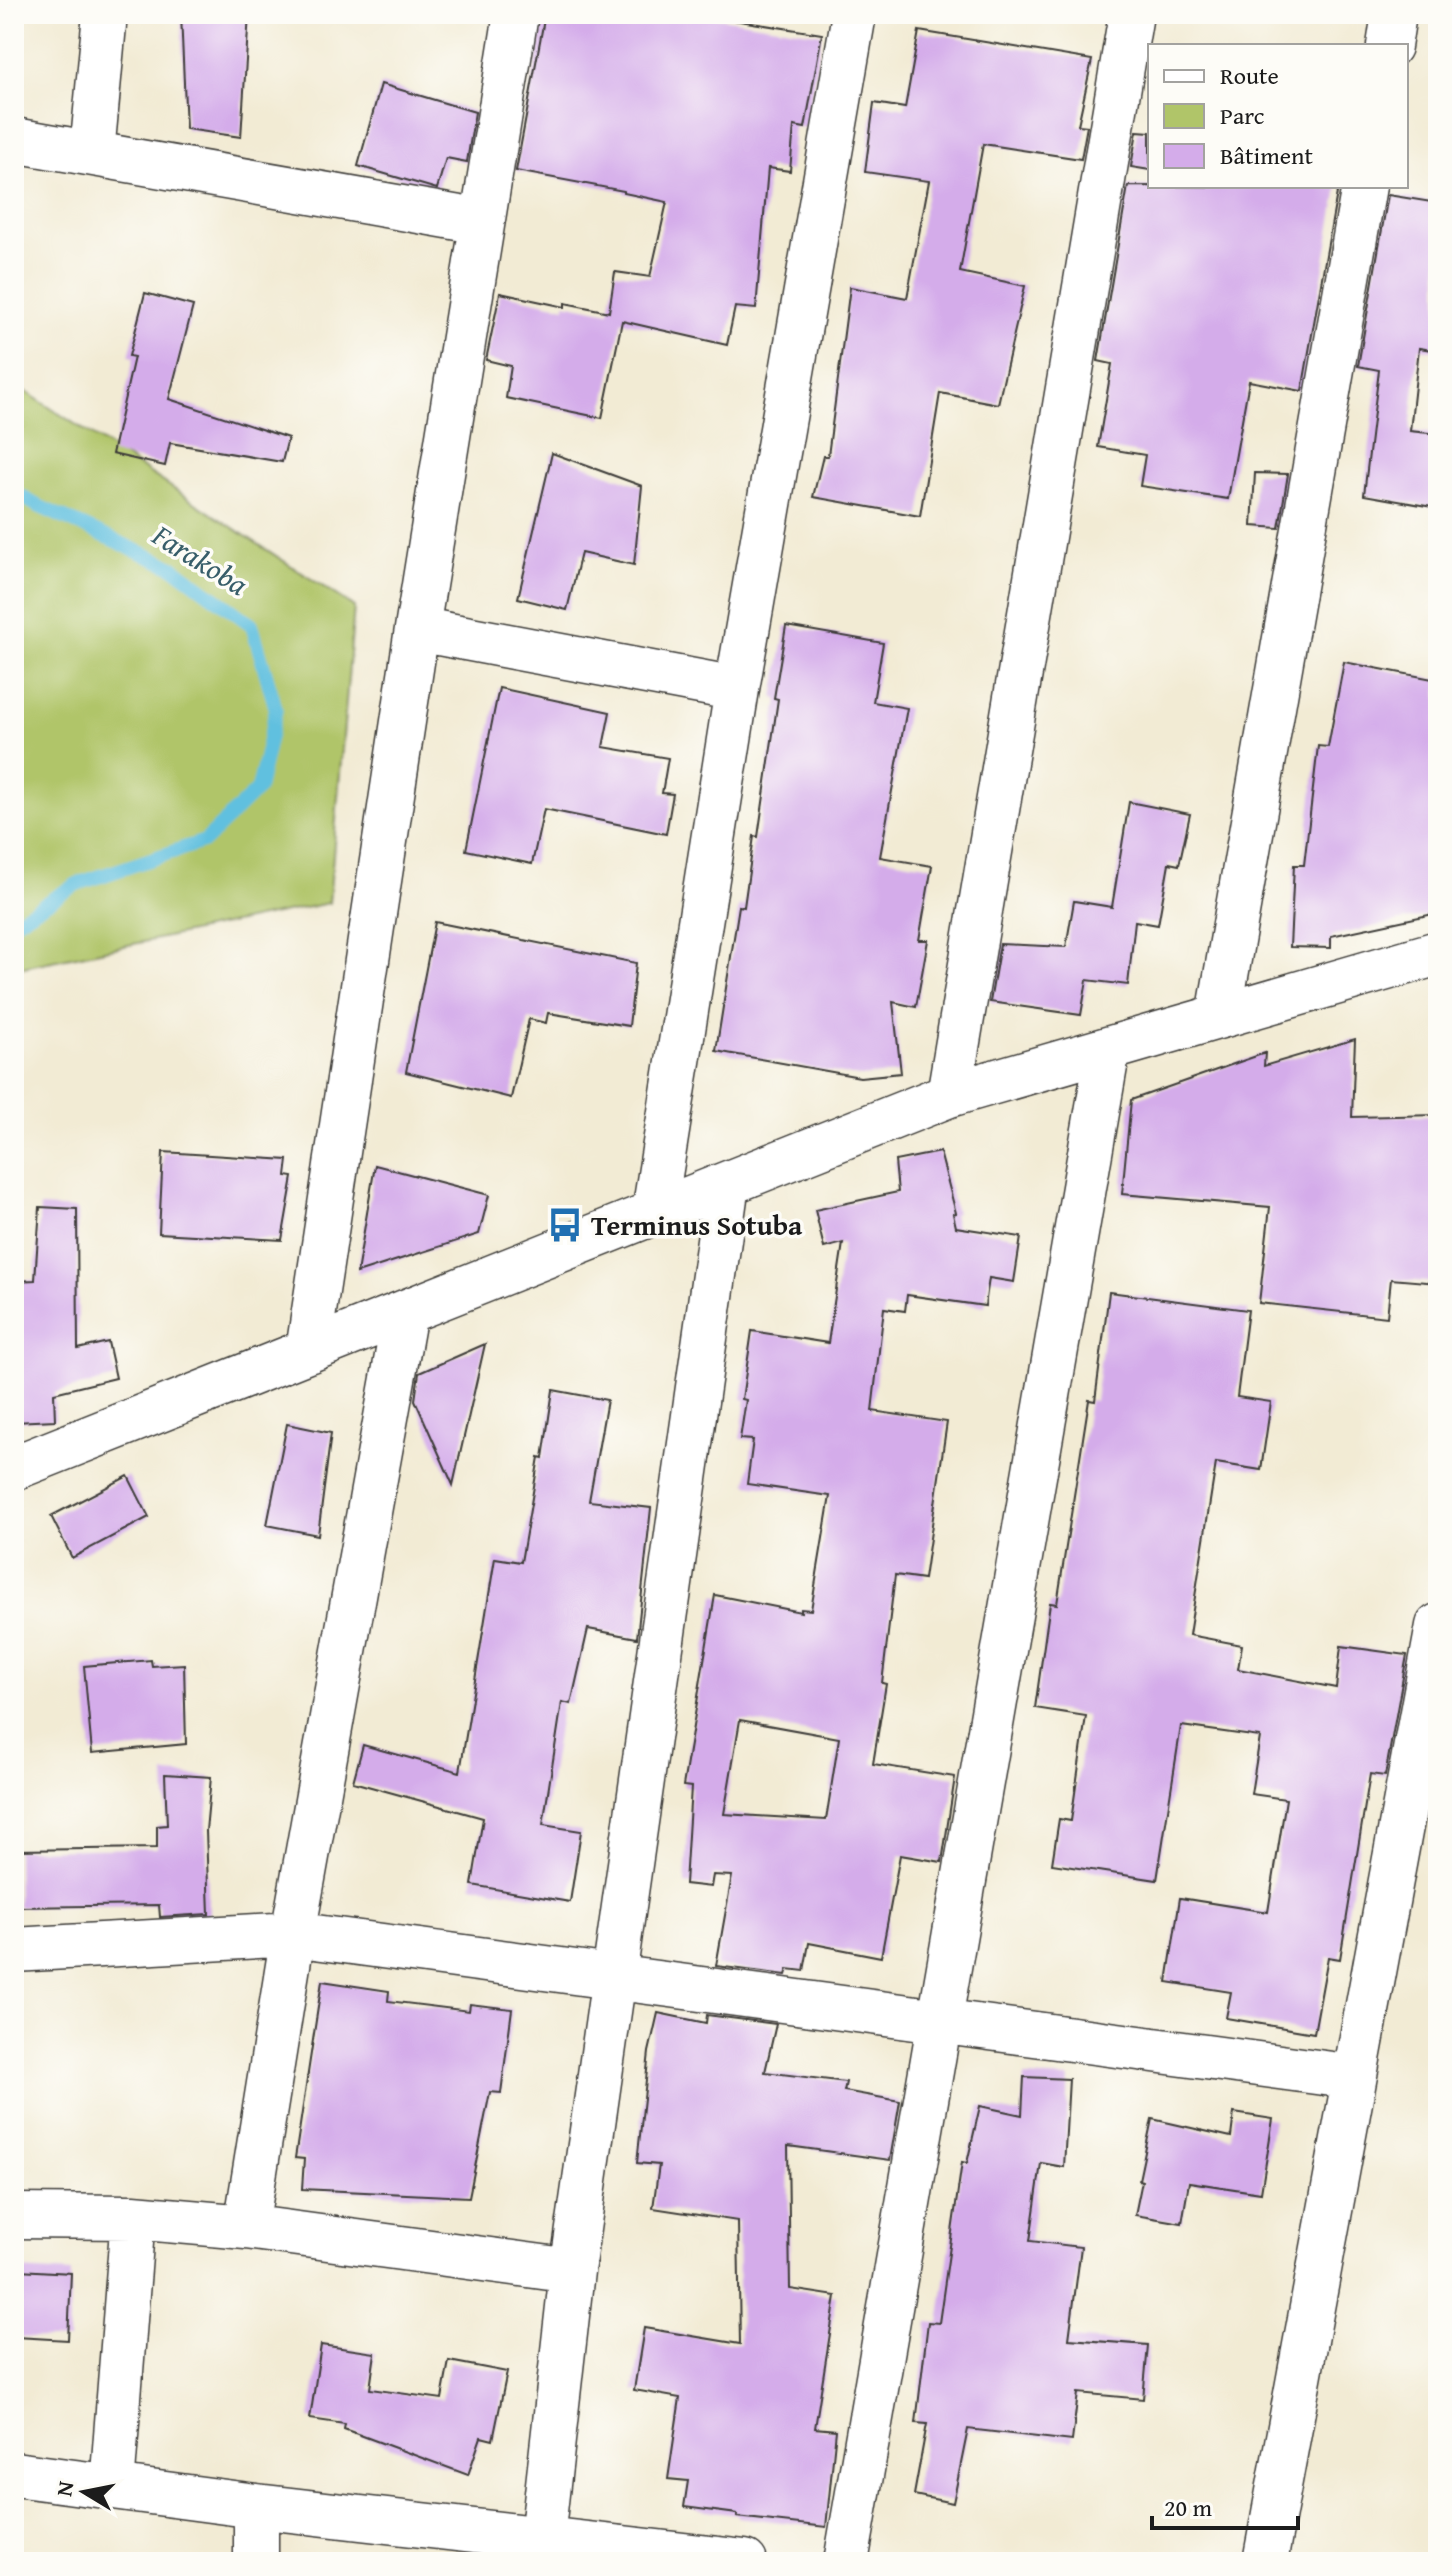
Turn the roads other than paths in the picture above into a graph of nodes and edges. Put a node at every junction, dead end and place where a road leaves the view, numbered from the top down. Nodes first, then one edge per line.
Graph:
1 (105, 14) edge
2 (516, 14) edge
3 (854, 14) edge
4 (1131, 14) edge
5 (1394, 14) edge
6 (1389, 44) edge
7 (14, 140) edge
8 (92, 153) junction
9 (1364, 188) edge
10 (482, 222) junction
11 (417, 629) junction
12 (737, 689) junction
13 (1438, 953) edge
14 (1219, 1016) junction
15 (1108, 1049) junction
16 (949, 1095) junction
17 (727, 1184) junction
18 (654, 1213) junction
19 (405, 1312) junction
20 (308, 1351) junction
21 (14, 1468) edge
22 (1438, 1626) edge
23 (293, 1934) junction
24 (14, 1950) edge
25 (614, 1978) junction
26 (940, 2021) junction
27 (1354, 2077) junction
28 (14, 2216) edge
29 (133, 2217) junction
30 (246, 2227) junction
31 (572, 2271) junction
32 (14, 2474) edge
33 (112, 2487) junction
34 (256, 2506) junction
35 (542, 2538) junction
36 (256, 2562) edge
37 (745, 2562) edge
38 (846, 2562) edge
39 (1265, 2562) edge

1 - 8 street
2 - 10 street
3 - 12 street
4 - 16 street
5 - 6 street
7 - 8 street
8 - 10 street
9 - 14 street
10 - 11 street
11 - 12 street
11 - 20 street
12 - 18 street
13 - 14 street
14 - 15 street
15 - 16 street
15 - 26 street
16 - 17 street
17 - 18 street
17 - 25 street
18 - 19 street
19 - 20 street
19 - 23 street
20 - 21 street
22 - 27 street
23 - 24 street
23 - 25 street
23 - 30 street
25 - 26 street
25 - 31 street
26 - 27 street
26 - 38 street
27 - 39 street
28 - 29 street
29 - 30 street
29 - 33 street
30 - 31 street
31 - 35 street
32 - 33 street
33 - 34 street
34 - 35 street
34 - 36 street
35 - 37 street

